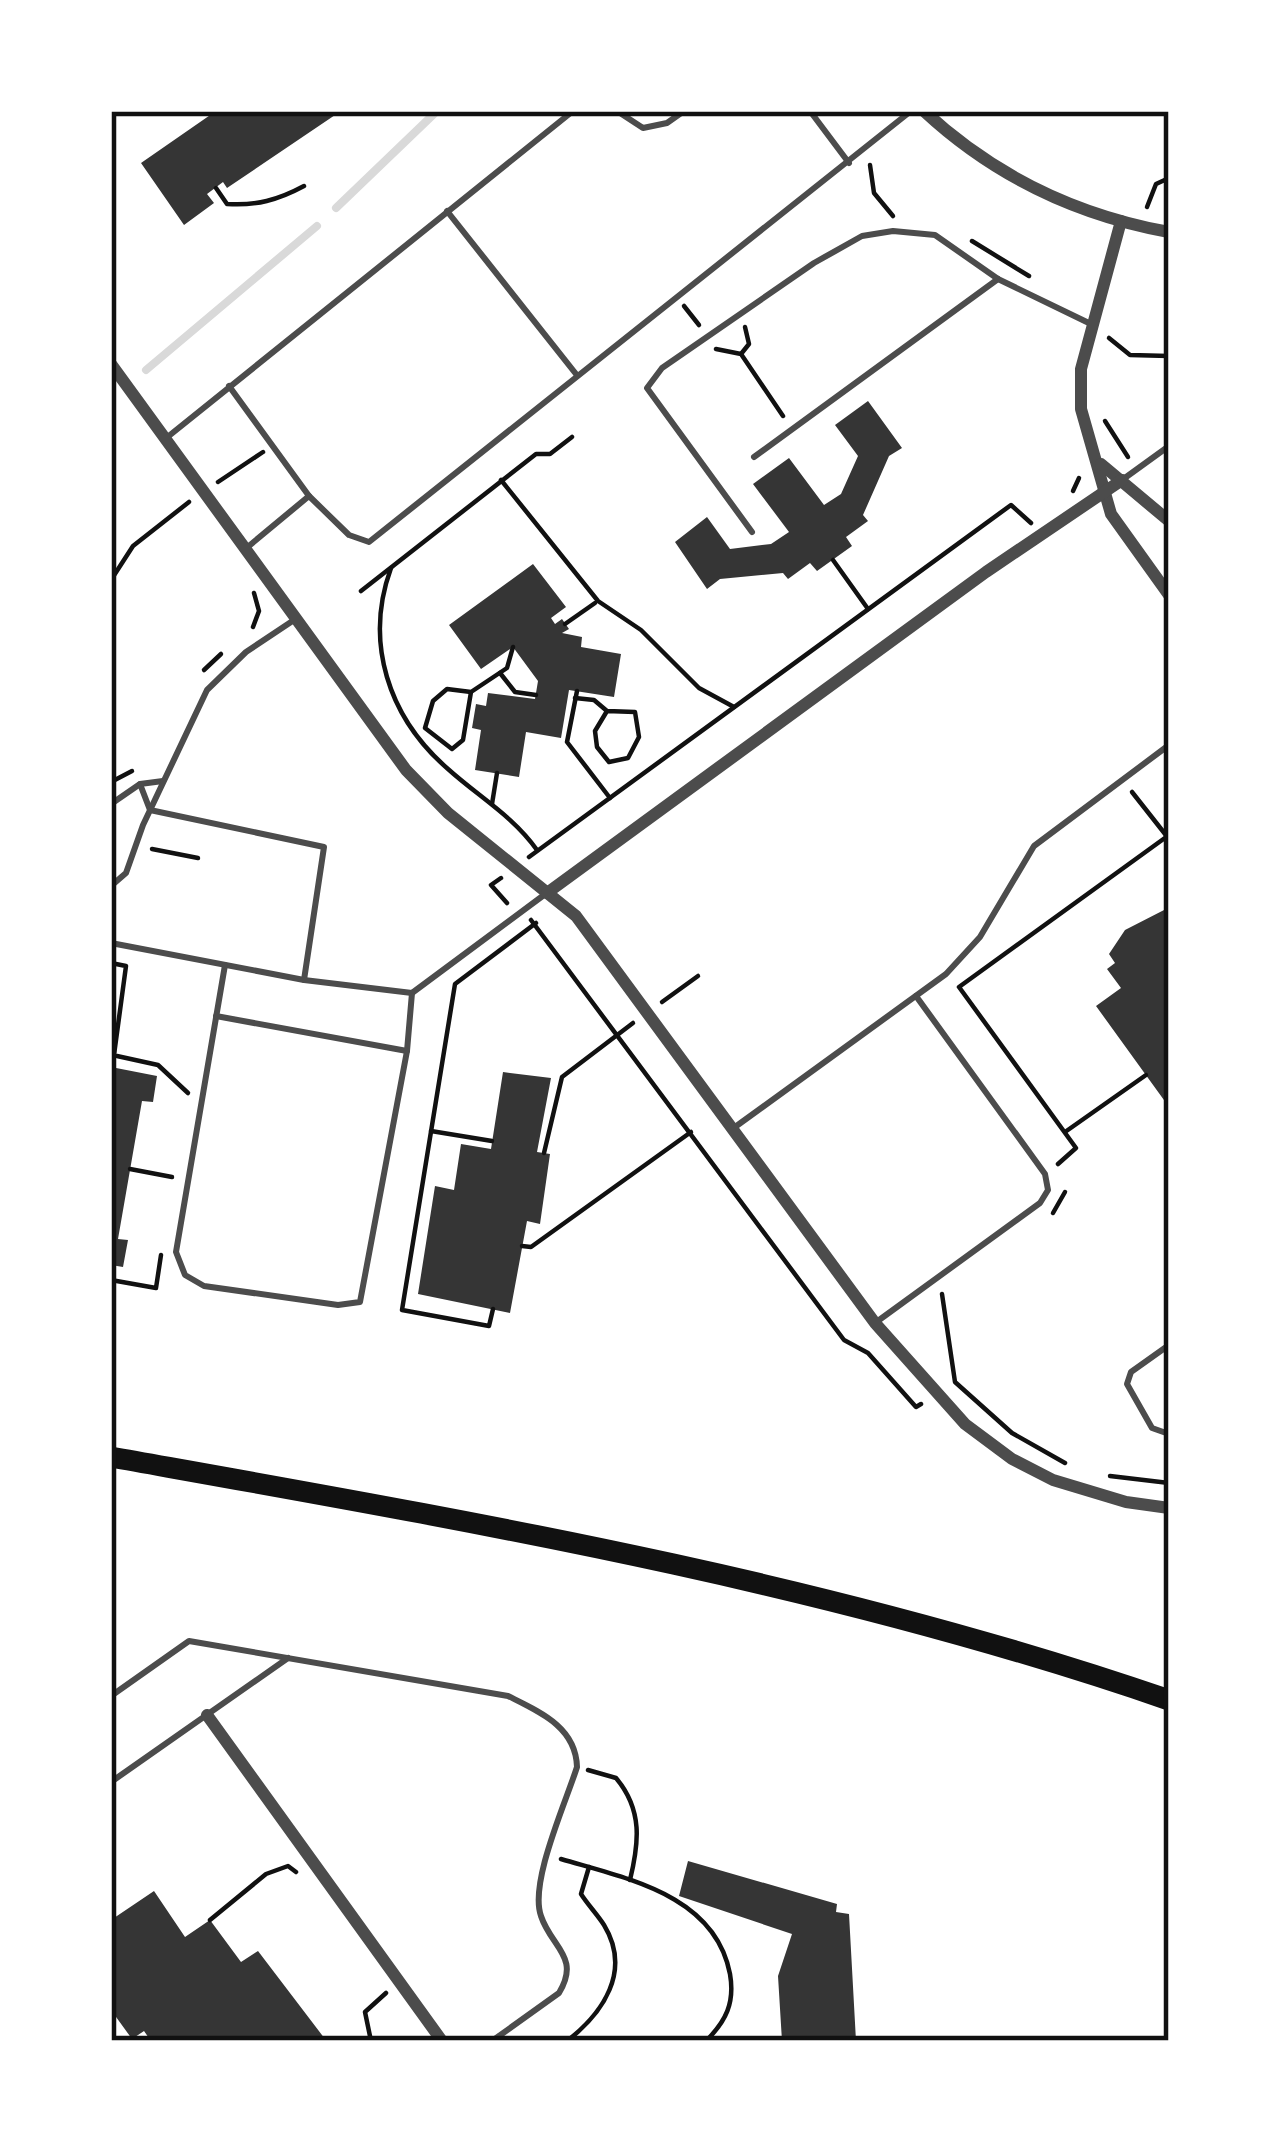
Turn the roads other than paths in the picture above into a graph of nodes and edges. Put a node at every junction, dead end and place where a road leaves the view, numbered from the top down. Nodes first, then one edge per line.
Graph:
1 (573, 111) edge
2 (616, 111) edge
3 (684, 111) edge
4 (810, 111) edge
5 (911, 111) edge
6 (924, 111) edge
7 (1151, 111) edge
8 (1169, 111) edge
9 (849, 163) junction
10 (447, 211) junction
11 (1121, 221) junction
12 (1169, 232) edge
13 (998, 279) junction
14 (1093, 325) junction
15 (111, 364) edge
16 (576, 374) junction
17 (229, 386) junction
18 (165, 439) junction
19 (1169, 446) edge
20 (754, 457) dead end
21 (1100, 464) junction
22 (1122, 479) junction
23 (1106, 492) junction
24 (309, 496) junction
25 (1169, 521) edge
26 (752, 532) dead end
27 (244, 550) junction
28 (1169, 596) edge
29 (294, 620) junction
30 (1169, 745) edge
31 (163, 782) junction
32 (140, 784) junction
33 (111, 804) edge
34 (150, 810) junction
35 (111, 886) edge
36 (547, 892) junction
37 (111, 944) edge
38 (225, 965) junction
39 (304, 980) junction
40 (412, 993) junction
41 (916, 996) junction
42 (216, 1016) junction
43 (407, 1052) junction
44 (733, 1129) junction
45 (875, 1323) junction
46 (1169, 1345) edge
47 (1169, 1434) edge
48 (111, 1457) edge
49 (1169, 1508) edge
50 (288, 1658) junction
51 (111, 1696) edge
52 (1169, 1700) edge
53 (207, 1715) junction
54 (111, 1782) edge
55 (442, 2041) edge
56 (492, 2041) edge

1 - 10 lane
2 - 3 lane
4 - 9 lane
5 - 9 lane
6 - 11 street
7 - 8 lane
9 - 16 lane
10 - 16 lane
10 - 17 lane
11 - 12 street
11 - 14 street
13 - 14 lane
13 - 20 lane
13 - 26 lane
14 - 21 street
15 - 18 street
16 - 24 lane
17 - 18 lane
17 - 24 lane
18 - 27 street
19 - 22 lane
21 - 22 street
21 - 23 street
22 - 23 street
22 - 25 street
23 - 28 street
23 - 36 street
24 - 27 lane
27 - 29 street
29 - 31 lane
29 - 36 street
30 - 41 lane
31 - 32 lane
31 - 34 lane
32 - 33 lane
32 - 34 lane
34 - 35 lane
34 - 39 lane
36 - 40 lane
36 - 44 street
37 - 38 lane
38 - 39 lane
38 - 42 lane
39 - 40 lane
40 - 43 lane
41 - 44 lane
41 - 45 lane
42 - 43 lane
42 - 43 lane
44 - 45 street
45 - 49 street
46 - 47 lane
48 - 52 main road
50 - 51 lane
50 - 53 lane
50 - 56 lane
53 - 54 lane
53 - 55 street

